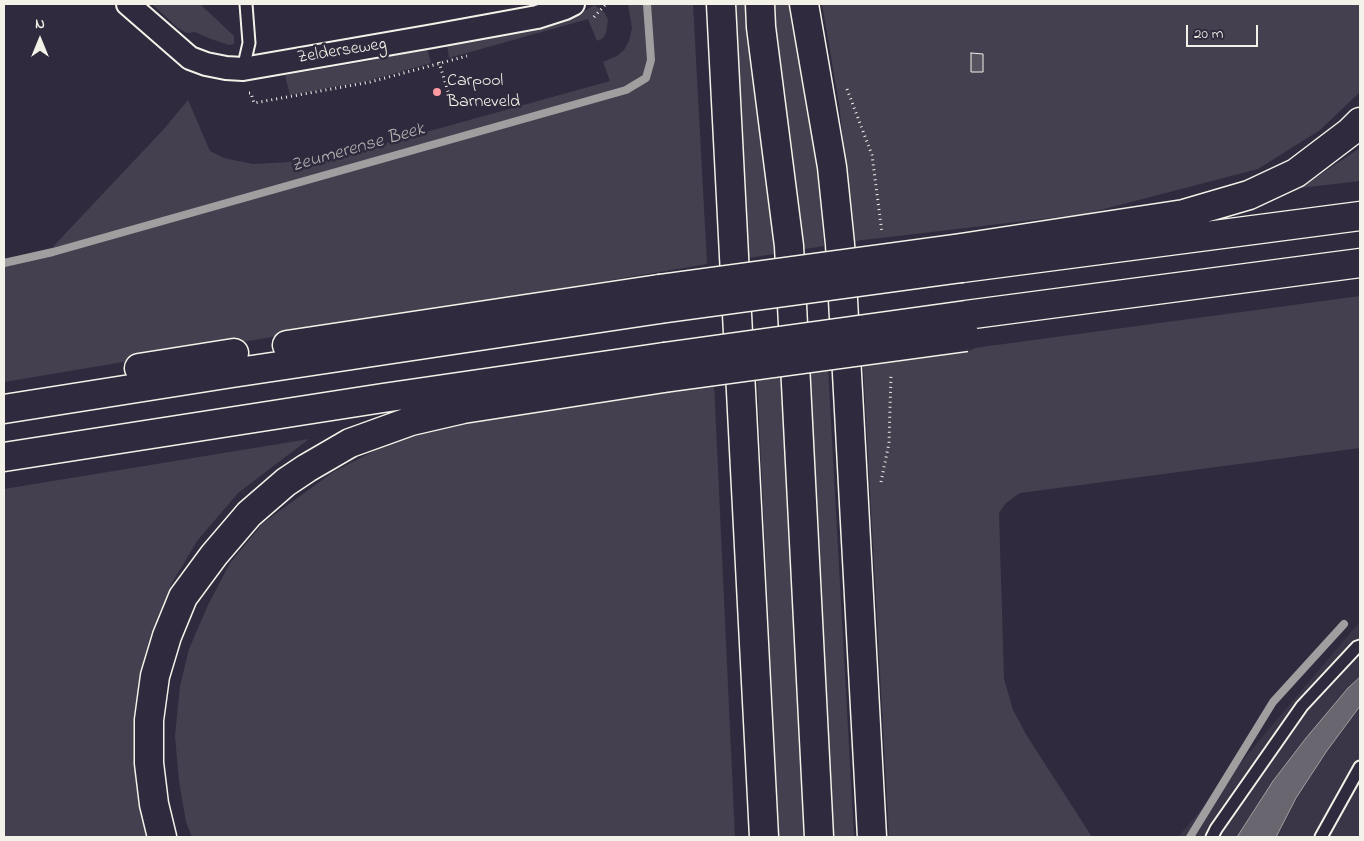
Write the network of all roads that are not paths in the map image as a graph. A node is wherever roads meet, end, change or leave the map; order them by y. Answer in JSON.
{"nodes":[{"id":1,"x":128,"y":4,"type":"edge"},
{"id":2,"x":246,"y":4,"type":"edge"},
{"id":3,"x":573,"y":4,"type":"edge"},
{"id":4,"x":721,"y":4,"type":"edge"},
{"id":5,"x":760,"y":4,"type":"edge"},
{"id":6,"x":804,"y":4,"type":"edge"},
{"id":7,"x":243,"y":69,"type":"junction"},
{"id":8,"x":1360,"y":122,"type":"edge"},
{"id":9,"x":1360,"y":216,"type":"edge"},
{"id":10,"x":961,"y":258,"type":"junction"},
{"id":11,"x":1360,"y":263,"type":"edge"},
{"id":12,"x":659,"y":299,"type":"junction"},
{"id":13,"x":664,"y":368,"type":"junction"},
{"id":14,"x":4,"y":390,"type":"edge"},
{"id":15,"x":4,"y":409,"type":"edge"},
{"id":16,"x":4,"y":457,"type":"edge"},
{"id":17,"x":1360,"y":646,"type":"edge"},
{"id":18,"x":1360,"y":767,"type":"edge"},
{"id":19,"x":162,"y":837,"type":"edge"},
{"id":20,"x":764,"y":837,"type":"edge"},
{"id":21,"x":819,"y":837,"type":"edge"},
{"id":22,"x":872,"y":837,"type":"edge"},
{"id":23,"x":1212,"y":837,"type":"edge"},
{"id":24,"x":1321,"y":837,"type":"edge"}],
"edges":[{"from":1,"to":7,"type":"street","name":"Zelderseweg"},
{"from":2,"to":7,"type":"lane"},
{"from":3,"to":7,"type":"street","name":"Zelderseweg"},
{"from":4,"to":20,"type":"main road"},
{"from":5,"to":21,"type":"main road"},
{"from":6,"to":22,"type":"main road"},
{"from":8,"to":10,"type":"main road"},
{"from":9,"to":10,"type":"main road"},
{"from":10,"to":12,"type":"main road","bridge":true},
{"from":11,"to":13,"type":"main road","bridge":true},
{"from":12,"to":14,"type":"main road"},
{"from":12,"to":15,"type":"main road"},
{"from":13,"to":16,"type":"main road"},
{"from":13,"to":19,"type":"main road"},
{"from":17,"to":23,"type":"lane"},
{"from":18,"to":24,"type":"lane"}]}
